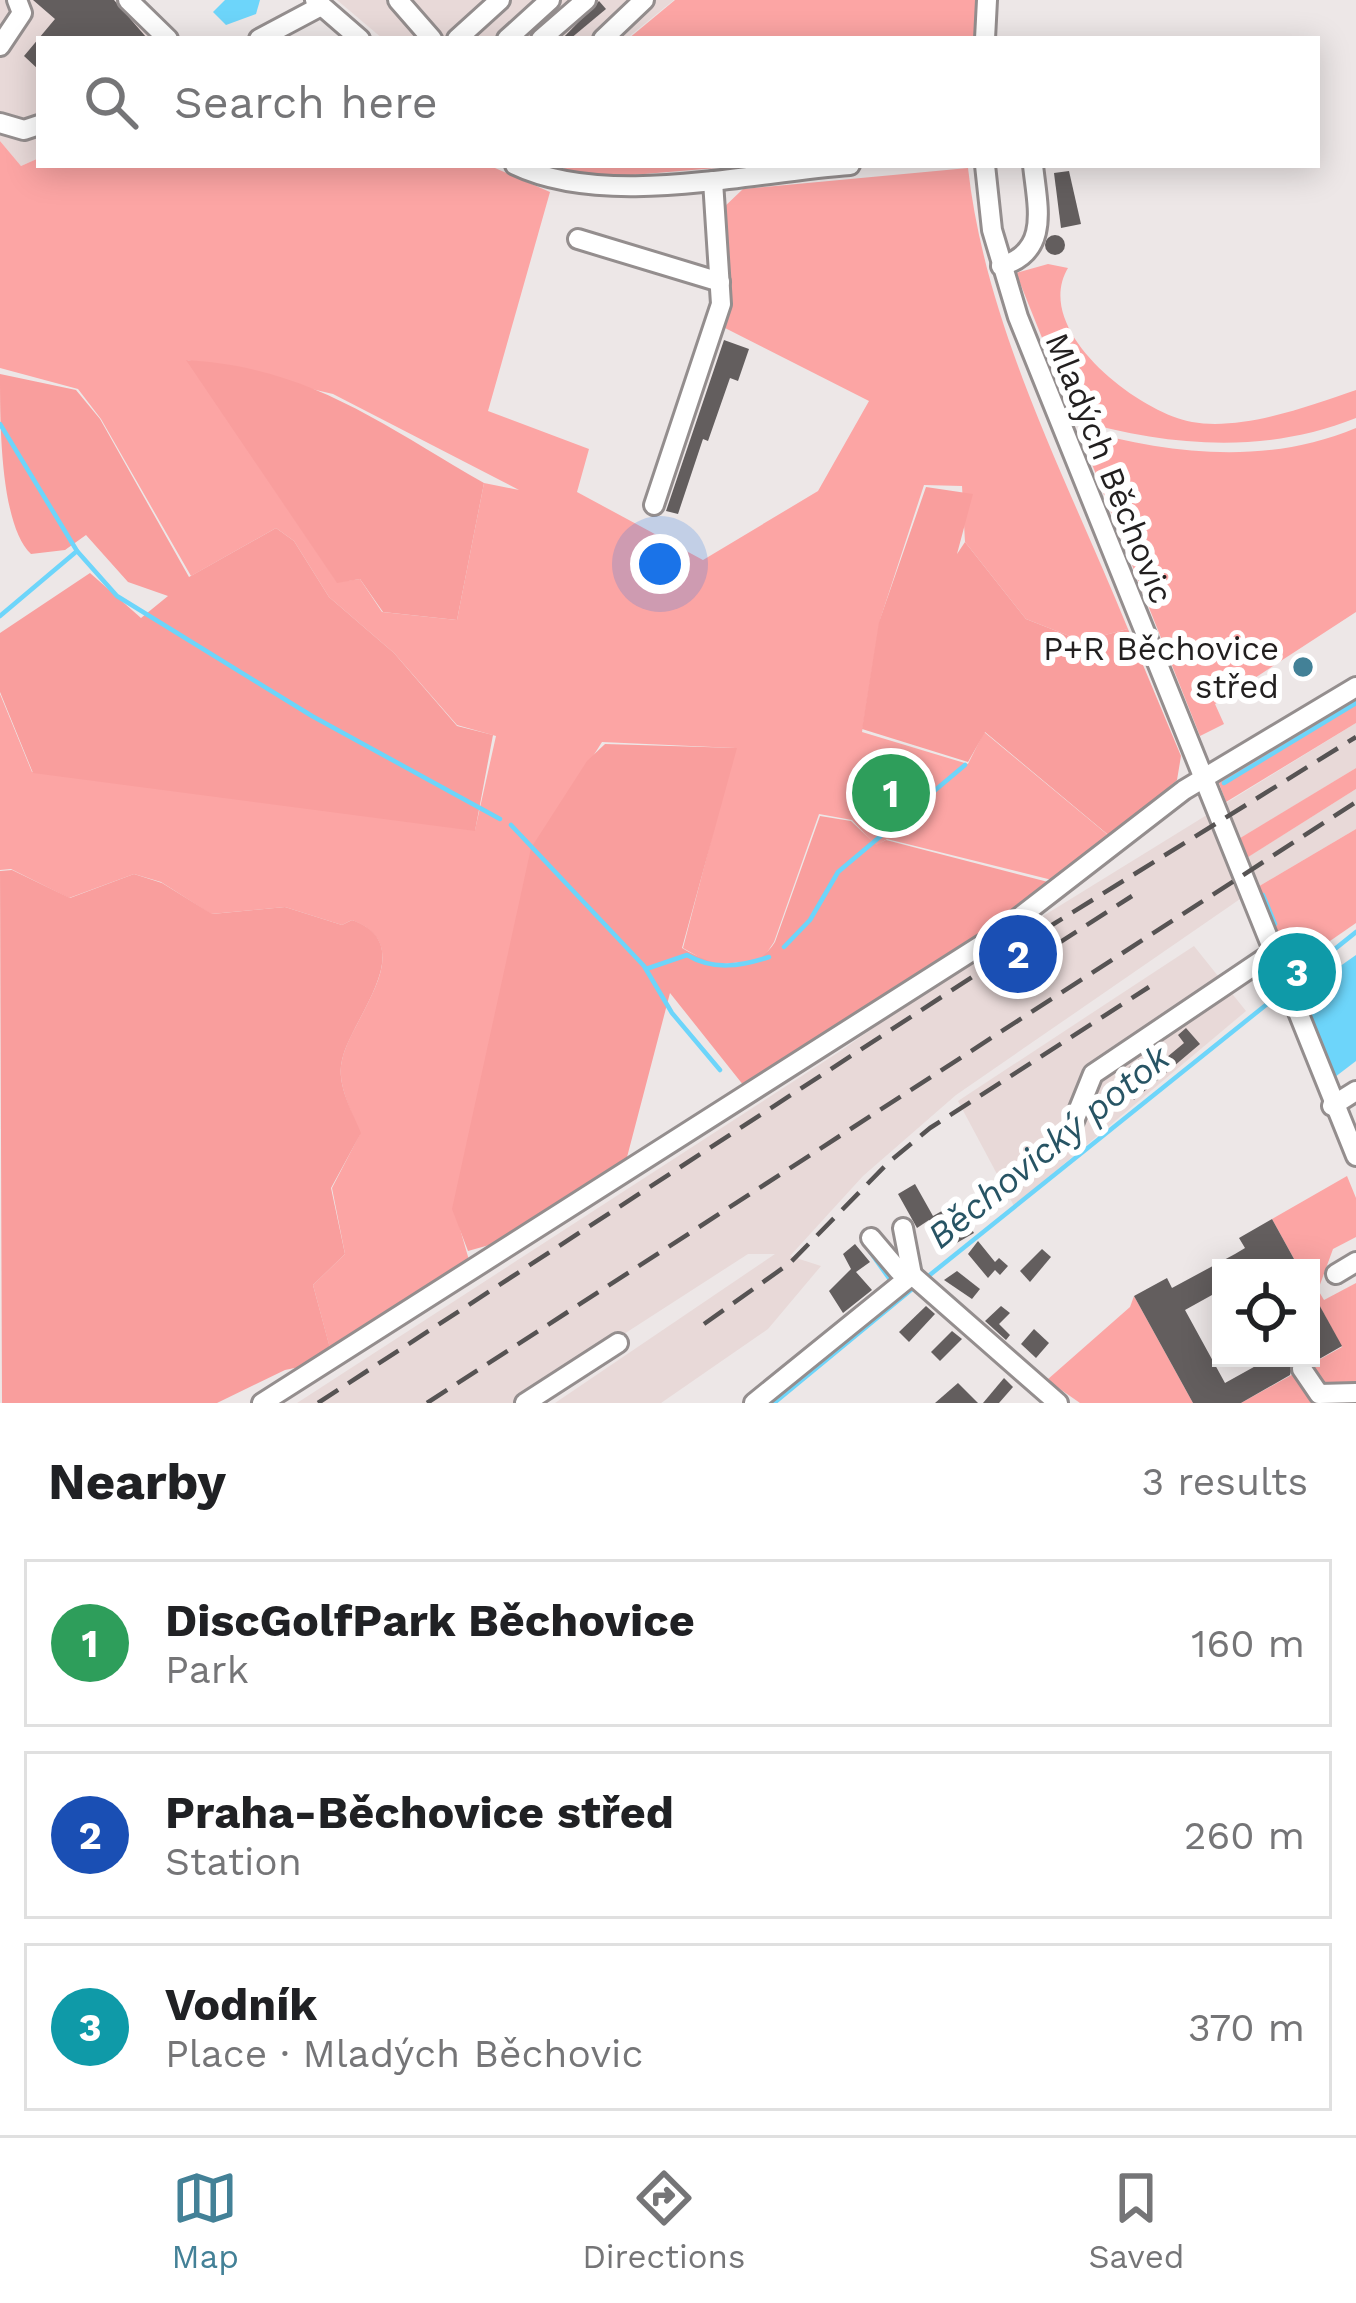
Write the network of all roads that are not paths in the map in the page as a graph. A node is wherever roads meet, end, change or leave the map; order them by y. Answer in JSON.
{"nodes":[{"id":1,"x":16,"y":0,"type":"edge"},
{"id":2,"x":128,"y":0,"type":"edge"},
{"id":3,"x":398,"y":0,"type":"edge"},
{"id":4,"x":500,"y":0,"type":"edge"},
{"id":5,"x":550,"y":0,"type":"edge"},
{"id":6,"x":586,"y":0,"type":"edge"},
{"id":7,"x":644,"y":0,"type":"edge"},
{"id":8,"x":987,"y":0,"type":"edge"},
{"id":9,"x":318,"y":3,"type":"edge"},
{"id":10,"x":165,"y":36,"type":"edge"},
{"id":11,"x":264,"y":36,"type":"edge"},
{"id":12,"x":356,"y":36,"type":"edge"},
{"id":13,"x":429,"y":36,"type":"edge"},
{"id":14,"x":460,"y":36,"type":"edge"},
{"id":15,"x":510,"y":36,"type":"edge"},
{"id":16,"x":544,"y":36,"type":"edge"},
{"id":17,"x":606,"y":36,"type":"edge"},
{"id":18,"x":989,"y":36,"type":"edge"},
{"id":19,"x":0,"y":46,"type":"edge"},
{"id":20,"x":0,"y":123,"type":"edge"},
{"id":21,"x":36,"y":126,"type":"edge"},
{"id":22,"x":824,"y":168,"type":"edge"},
{"id":23,"x":985,"y":168,"type":"edge"},
{"id":24,"x":1033,"y":168,"type":"edge"},
{"id":25,"x":549,"y":172,"type":"edge"},
{"id":26,"x":712,"y":181,"type":"junction"},
{"id":27,"x":578,"y":239,"type":"dead end"},
{"id":28,"x":1001,"y":266,"type":"junction"},
{"id":29,"x":720,"y":282,"type":"junction"},
{"id":30,"x":654,"y":505,"type":"dead end"},
{"id":31,"x":1356,"y":687,"type":"edge"},
{"id":32,"x":1201,"y":779,"type":"junction"},
{"id":33,"x":1270,"y":953,"type":"junction"},
{"id":34,"x":1356,"y":1091,"type":"edge"},
{"id":35,"x":1332,"y":1106,"type":"junction"},
{"id":36,"x":1074,"y":1121,"type":"dead end"},
{"id":37,"x":1356,"y":1156,"type":"edge"},
{"id":38,"x":903,"y":1228,"type":"dead end"},
{"id":39,"x":871,"y":1238,"type":"dead end"},
{"id":40,"x":1356,"y":1262,"type":"edge"},
{"id":41,"x":1336,"y":1274,"type":"dead end"},
{"id":42,"x":917,"y":1282,"type":"junction"},
{"id":43,"x":618,"y":1343,"type":"dead end"},
{"id":44,"x":1302,"y":1369,"type":"dead end"},
{"id":45,"x":1356,"y":1394,"type":"edge"},
{"id":46,"x":1034,"y":1396,"type":"edge"},
{"id":47,"x":262,"y":1403,"type":"edge"},
{"id":48,"x":525,"y":1403,"type":"edge"},
{"id":49,"x":754,"y":1403,"type":"edge"},
{"id":50,"x":1058,"y":1403,"type":"edge"}],
"edges":[{"from":1,"to":19,"type":"street"},
{"from":2,"to":10,"type":"street"},
{"from":3,"to":13,"type":"street"},
{"from":4,"to":14,"type":"street"},
{"from":5,"to":15,"type":"street"},
{"from":6,"to":16,"type":"street"},
{"from":7,"to":17,"type":"street"},
{"from":8,"to":18,"type":"street"},
{"from":9,"to":11,"type":"street"},
{"from":9,"to":12,"type":"street"},
{"from":20,"to":21,"type":"street"},
{"from":22,"to":26,"type":"street"},
{"from":23,"to":28,"type":"street","name":"Mladých Běchovic"},
{"from":24,"to":28,"type":"street"},
{"from":25,"to":26,"type":"street"},
{"from":26,"to":29,"type":"street"},
{"from":27,"to":29,"type":"street"},
{"from":28,"to":32,"type":"street","name":"Mladých Běchovic"},
{"from":29,"to":30,"type":"street"},
{"from":31,"to":32,"type":"street"},
{"from":32,"to":33,"type":"street","name":"Mladých Běchovic"},
{"from":32,"to":47,"type":"street"},
{"from":33,"to":35,"type":"street","name":"Mladých Běchovic"},
{"from":33,"to":36,"type":"street"},
{"from":34,"to":35,"type":"street"},
{"from":35,"to":37,"type":"street","name":"Mladých Běchovic"},
{"from":38,"to":42,"type":"street"},
{"from":39,"to":42,"type":"street"},
{"from":40,"to":41,"type":"street"},
{"from":42,"to":46,"type":"street"},
{"from":42,"to":49,"type":"street"},
{"from":43,"to":48,"type":"street"},
{"from":44,"to":45,"type":"street"},
{"from":46,"to":50,"type":"street"}]}
